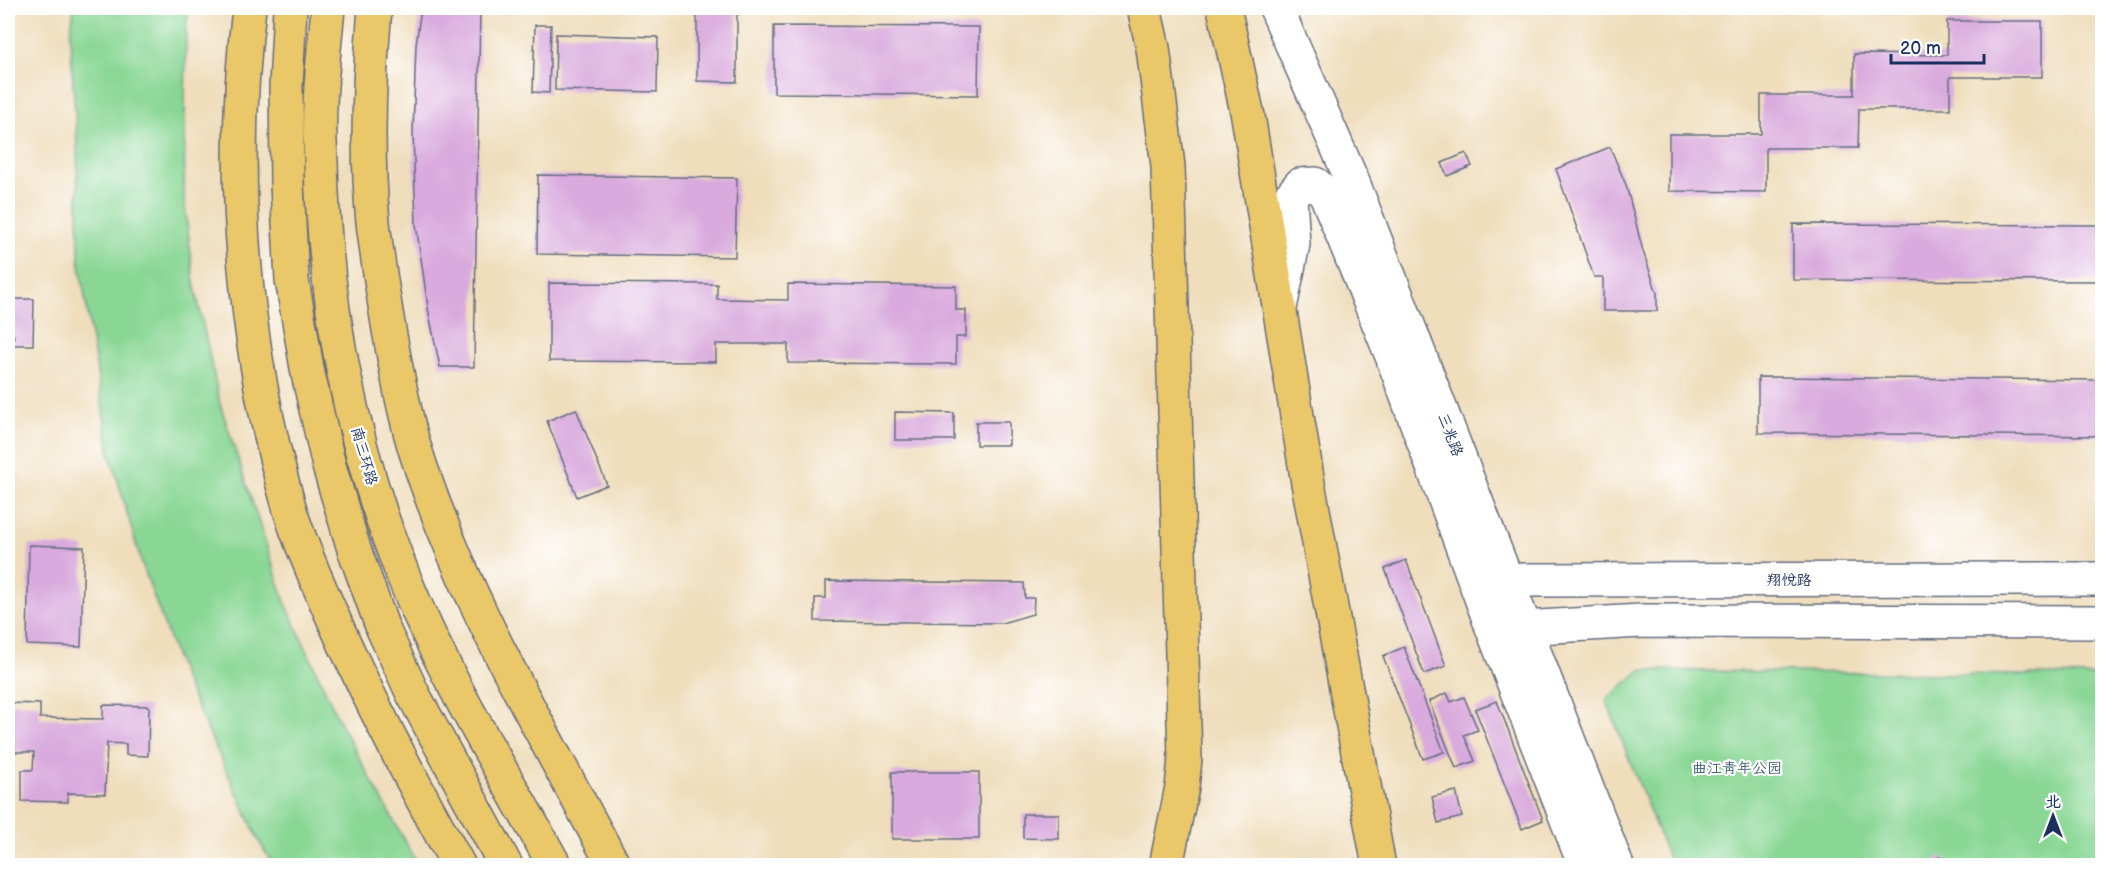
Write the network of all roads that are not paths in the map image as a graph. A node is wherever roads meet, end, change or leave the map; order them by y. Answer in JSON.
{"nodes":[{"id":1,"x":249,"y":8,"type":"edge"},
{"id":2,"x":290,"y":8,"type":"edge"},
{"id":3,"x":328,"y":8,"type":"edge"},
{"id":4,"x":375,"y":8,"type":"edge"},
{"id":5,"x":1144,"y":8,"type":"edge"},
{"id":6,"x":1224,"y":8,"type":"edge"},
{"id":7,"x":1276,"y":8,"type":"edge"},
{"id":8,"x":1280,"y":310,"type":"junction"},
{"id":9,"x":2103,"y":579,"type":"edge"},
{"id":10,"x":1491,"y":580,"type":"junction"},
{"id":11,"x":2103,"y":622,"type":"edge"},
{"id":12,"x":1509,"y":629,"type":"junction"},
{"id":13,"x":459,"y":866,"type":"edge"},
{"id":14,"x":506,"y":866,"type":"edge"},
{"id":15,"x":555,"y":866,"type":"edge"},
{"id":16,"x":614,"y":866,"type":"edge"},
{"id":17,"x":1166,"y":866,"type":"edge"},
{"id":18,"x":1379,"y":866,"type":"edge"},
{"id":19,"x":1585,"y":866,"type":"edge"},
{"id":20,"x":1617,"y":866,"type":"edge"}],
"edges":[{"from":1,"to":13,"type":"highway"},
{"from":2,"to":14,"type":"highway"},
{"from":3,"to":15,"type":"highway","name":"南三环路"},
{"from":4,"to":16,"type":"highway"},
{"from":5,"to":17,"type":"highway"},
{"from":6,"to":8,"type":"highway"},
{"from":7,"to":10,"type":"street","name":"三兆路"},
{"from":8,"to":10,"type":"street","name":"三兆路"},
{"from":8,"to":18,"type":"highway"},
{"from":9,"to":10,"type":"street","name":"翔悦路"},
{"from":10,"to":12,"type":"street","name":"三兆路"},
{"from":11,"to":12,"type":"street"},
{"from":12,"to":19,"type":"street","name":"三兆路"},
{"from":12,"to":20,"type":"street","name":"三兆路"}]}
